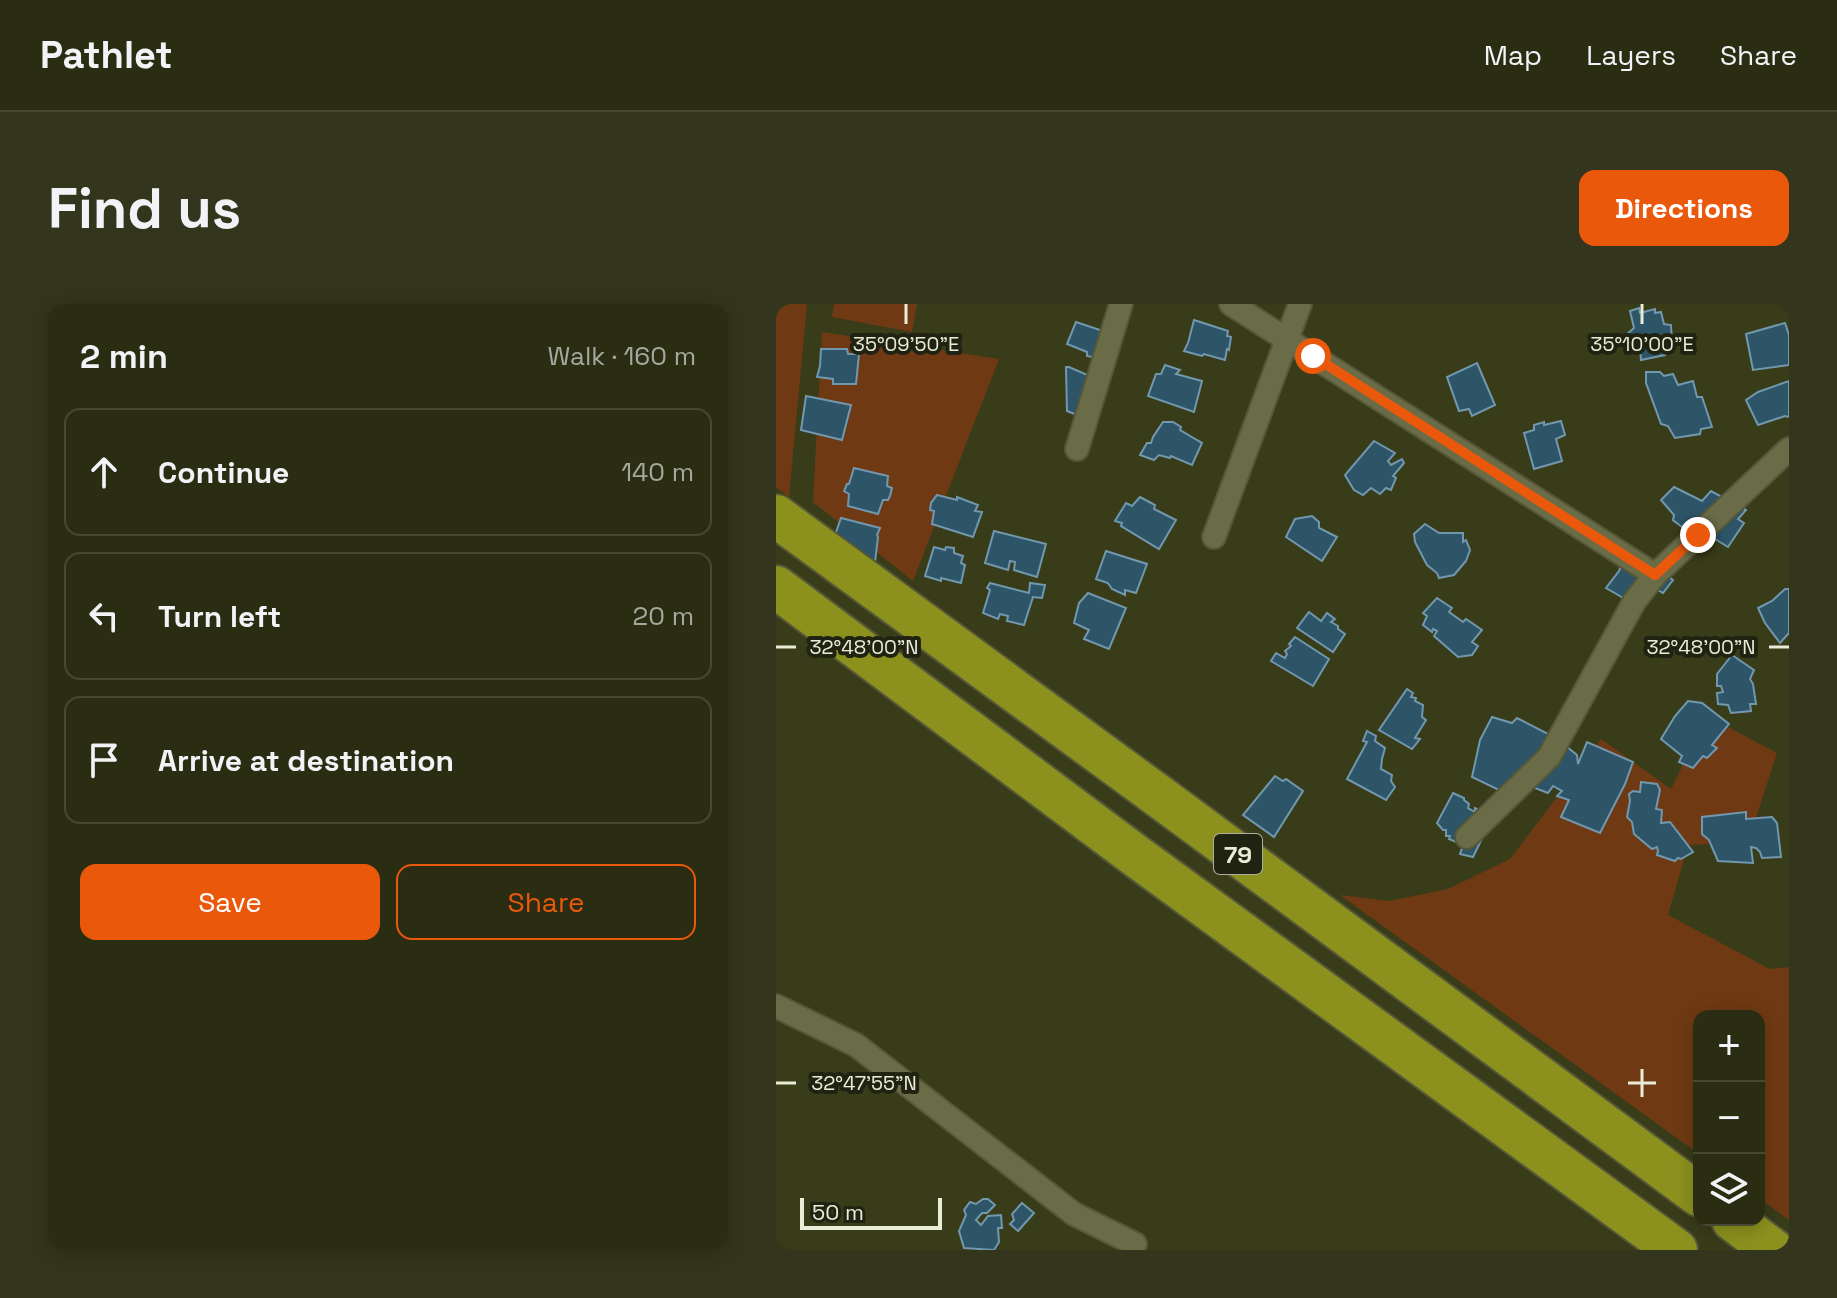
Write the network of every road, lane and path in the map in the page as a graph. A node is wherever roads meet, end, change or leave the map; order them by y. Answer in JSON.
{"nodes":[{"id":1,"x":1121,"y":304,"type":"edge"},
{"id":2,"x":1231,"y":304,"type":"edge"},
{"id":3,"x":1300,"y":304,"type":"edge"},
{"id":4,"x":1288,"y":340,"type":"junction"},
{"id":5,"x":1077,"y":449,"type":"dead end"},
{"id":6,"x":1789,"y":449,"type":"edge"},
{"id":7,"x":776,"y":516,"type":"edge"},
{"id":8,"x":1214,"y":537,"type":"dead end"},
{"id":9,"x":1655,"y":575,"type":"junction"},
{"id":10,"x":776,"y":587,"type":"edge"},
{"id":11,"x":1467,"y":837,"type":"dead end"},
{"id":12,"x":776,"y":1006,"type":"edge"},
{"id":13,"x":1693,"y":1191,"type":"edge"},
{"id":14,"x":1741,"y":1226,"type":"edge"},
{"id":15,"x":1135,"y":1244,"type":"dead end"},
{"id":16,"x":1676,"y":1250,"type":"edge"},
{"id":17,"x":1773,"y":1250,"type":"edge"}],
"edges":[{"from":1,"to":5,"type":"street"},
{"from":2,"to":4,"type":"street"},
{"from":3,"to":4,"type":"street"},
{"from":4,"to":8,"type":"street"},
{"from":4,"to":9,"type":"street"},
{"from":6,"to":9,"type":"street"},
{"from":7,"to":13,"type":"highway","number":"79"},
{"from":9,"to":11,"type":"street"},
{"from":10,"to":16,"type":"highway","number":"79"},
{"from":12,"to":15,"type":"street"},
{"from":14,"to":17,"type":"highway"}]}
